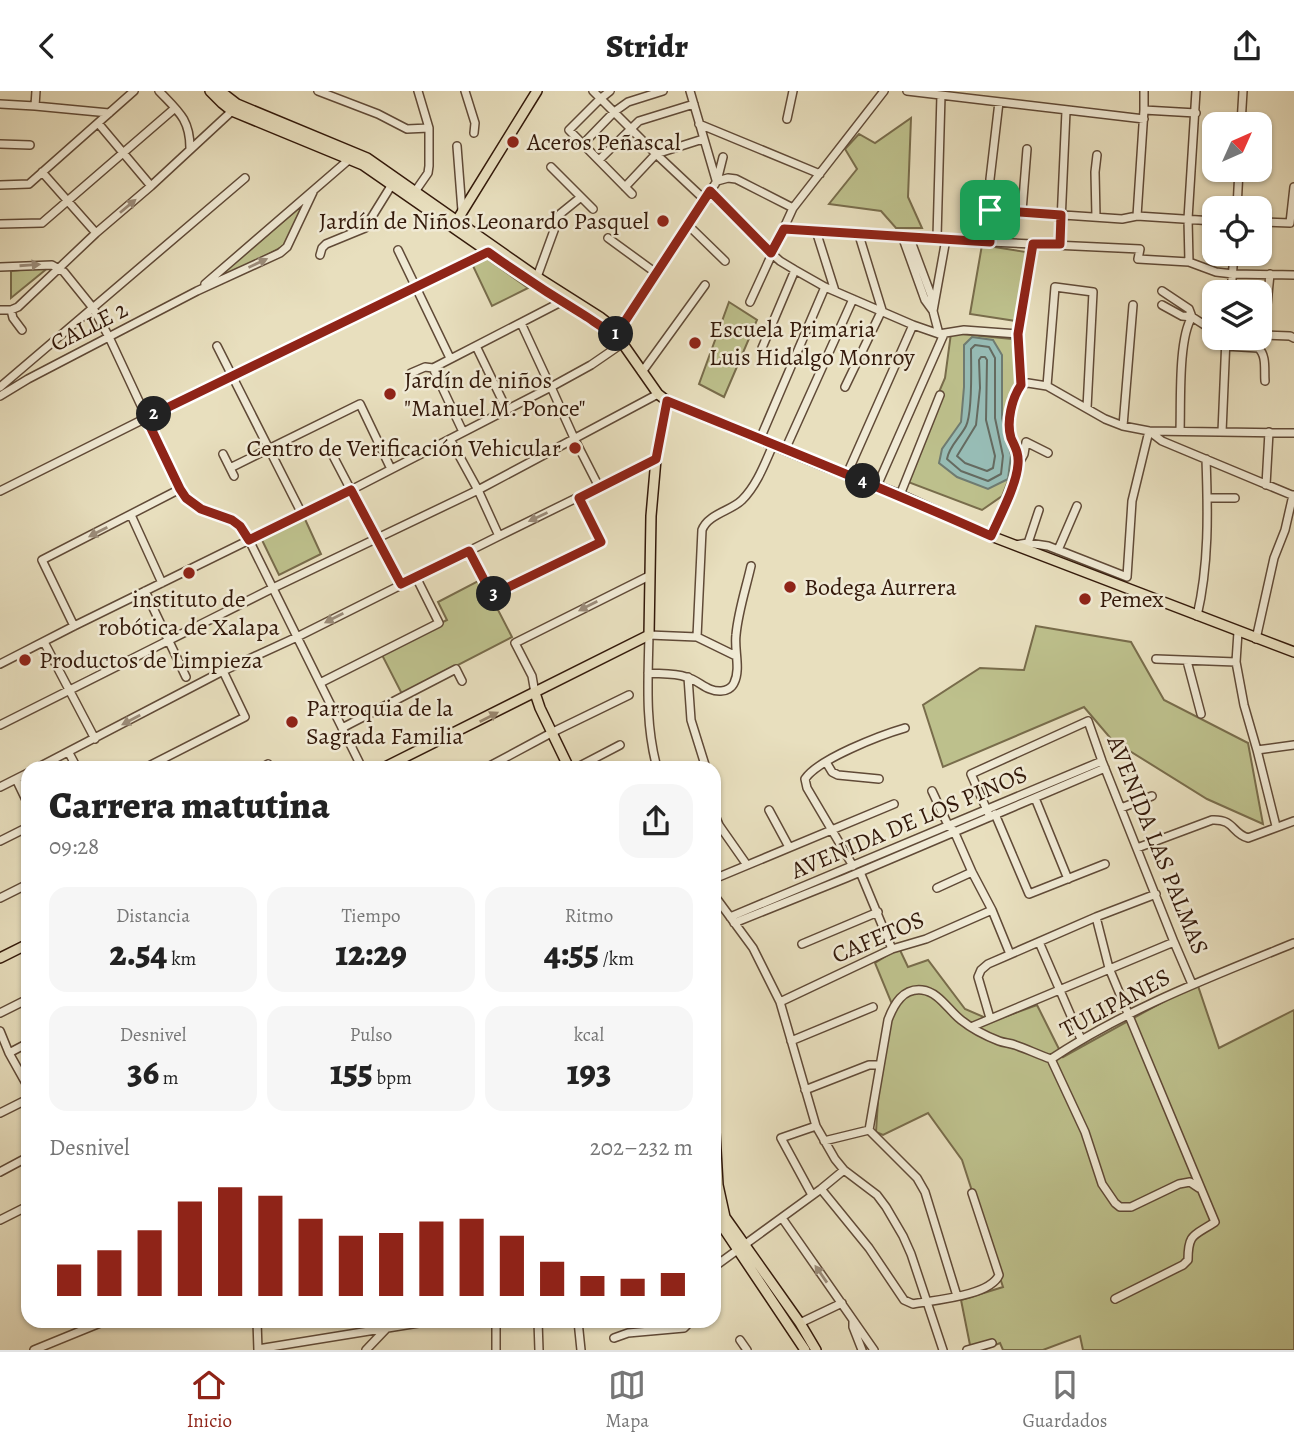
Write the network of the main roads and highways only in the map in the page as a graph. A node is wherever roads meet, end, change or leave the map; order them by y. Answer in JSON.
{"nodes":[{"id":1,"x":210,"y":91,"type":"edge"},
{"id":2,"x":537,"y":91,"type":"edge"},
{"id":3,"x":226,"y":93,"type":"edge"},
{"id":4,"x":353,"y":155,"type":"junction"},
{"id":5,"x":412,"y":195,"type":"junction"},
{"id":6,"x":457,"y":219,"type":"junction"},
{"id":7,"x":492,"y":250,"type":"junction"},
{"id":8,"x":616,"y":335,"type":"junction"},
{"id":9,"x":667,"y":401,"type":"junction"},
{"id":10,"x":1294,"y":652,"type":"edge"},
{"id":11,"x":535,"y":693,"type":"junction"},
{"id":12,"x":397,"y":761,"type":"edge"},
{"id":13,"x":566,"y":761,"type":"edge"},
{"id":14,"x":21,"y":948,"type":"edge"},
{"id":15,"x":0,"y":958,"type":"edge"},
{"id":16,"x":721,"y":1203,"type":"edge"},
{"id":17,"x":742,"y":1247,"type":"junction"},
{"id":18,"x":805,"y":1350,"type":"edge"},
{"id":19,"x":816,"y":1350,"type":"edge"}],
"edges":[{"from":1,"to":4,"type":"main road"},
{"from":2,"to":6,"type":"main road"},
{"from":3,"to":4,"type":"main road"},
{"from":4,"to":5,"type":"main road"},
{"from":4,"to":5,"type":"main road"},
{"from":5,"to":6,"type":"main road"},
{"from":6,"to":7,"type":"main road"},
{"from":7,"to":8,"type":"main road"},
{"from":7,"to":8,"type":"main road"},
{"from":8,"to":9,"type":"main road"},
{"from":9,"to":10,"type":"main road"},
{"from":9,"to":11,"type":"main road"},
{"from":12,"to":11,"type":"main road","one_way":true},
{"from":11,"to":13,"type":"main road"},
{"from":14,"to":15,"type":"main road"},
{"from":16,"to":17,"type":"main road"},
{"from":17,"to":18,"type":"main road"},
{"from":17,"to":19,"type":"main road"}]}
